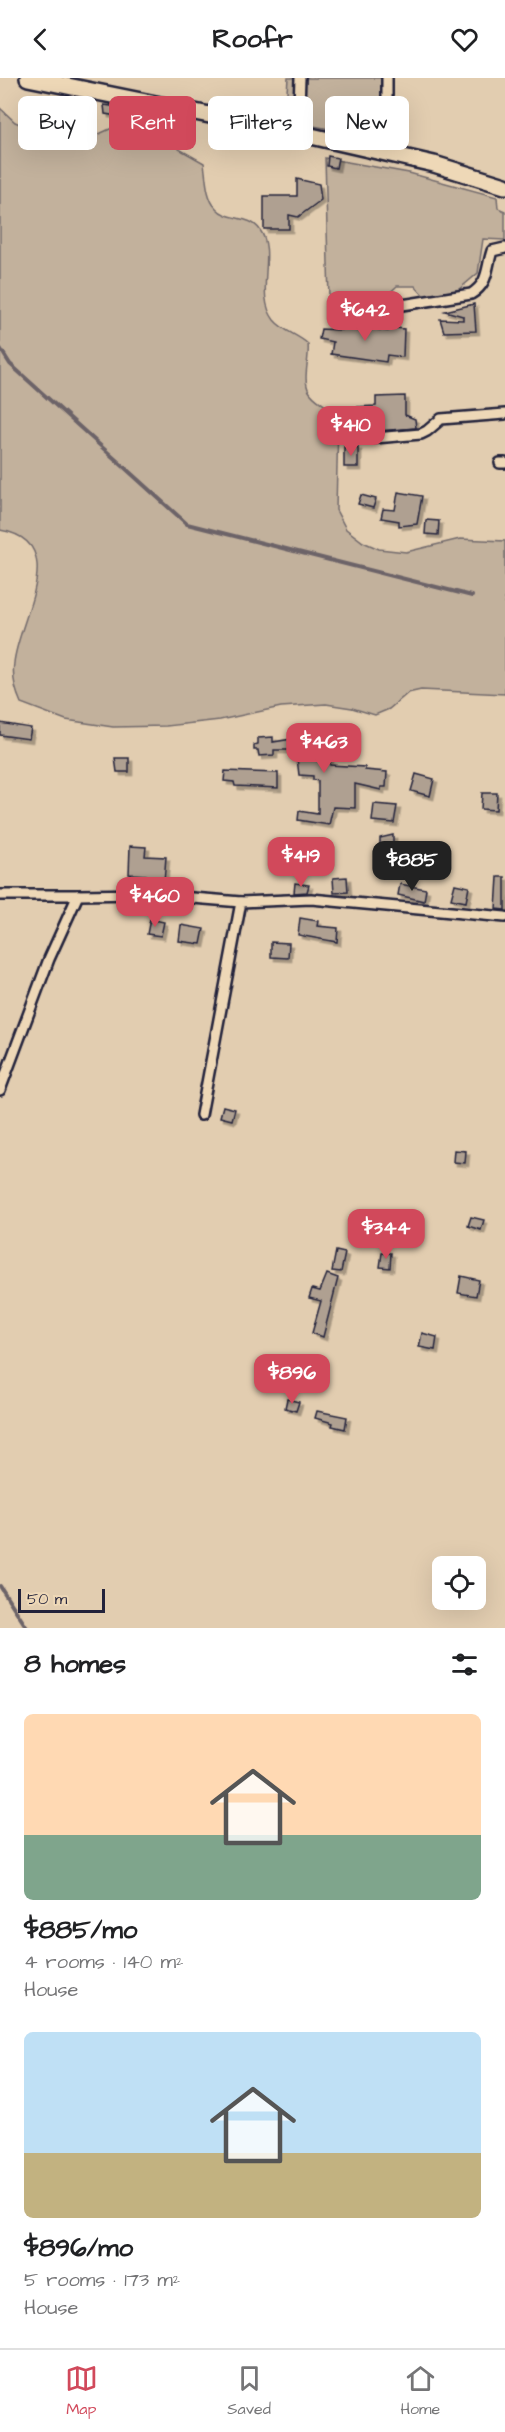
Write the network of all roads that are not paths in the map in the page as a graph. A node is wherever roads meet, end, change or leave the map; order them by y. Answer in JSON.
{"nodes":[{"id":1,"x":28,"y":78,"type":"edge"},
{"id":2,"x":300,"y":78,"type":"edge"},
{"id":3,"x":387,"y":78,"type":"edge"},
{"id":4,"x":299,"y":96,"type":"edge"},
{"id":5,"x":208,"y":115,"type":"edge"},
{"id":6,"x":313,"y":137,"type":"edge"},
{"id":7,"x":387,"y":155,"type":"junction"},
{"id":8,"x":505,"y":186,"type":"edge"},
{"id":9,"x":505,"y":248,"type":"edge"},
{"id":10,"x":371,"y":310,"type":"dead end"},
{"id":11,"x":505,"y":414,"type":"edge"},
{"id":12,"x":375,"y":438,"type":"dead end"},
{"id":13,"x":0,"y":895,"type":"edge"},
{"id":14,"x":78,"y":895,"type":"junction"},
{"id":15,"x":241,"y":902,"type":"junction"},
{"id":16,"x":505,"y":917,"type":"edge"},
{"id":17,"x":0,"y":1090,"type":"edge"},
{"id":18,"x":201,"y":1115,"type":"dead end"}],
"edges":[{"from":1,"to":5,"type":"main road"},
{"from":2,"to":4,"type":"street"},
{"from":3,"to":7,"type":"street"},
{"from":6,"to":7,"type":"main road"},
{"from":7,"to":8,"type":"main road"},
{"from":9,"to":10,"type":"street"},
{"from":11,"to":12,"type":"street"},
{"from":13,"to":14,"type":"street"},
{"from":14,"to":15,"type":"street"},
{"from":14,"to":17,"type":"street"},
{"from":15,"to":16,"type":"street"},
{"from":15,"to":18,"type":"street"}]}
